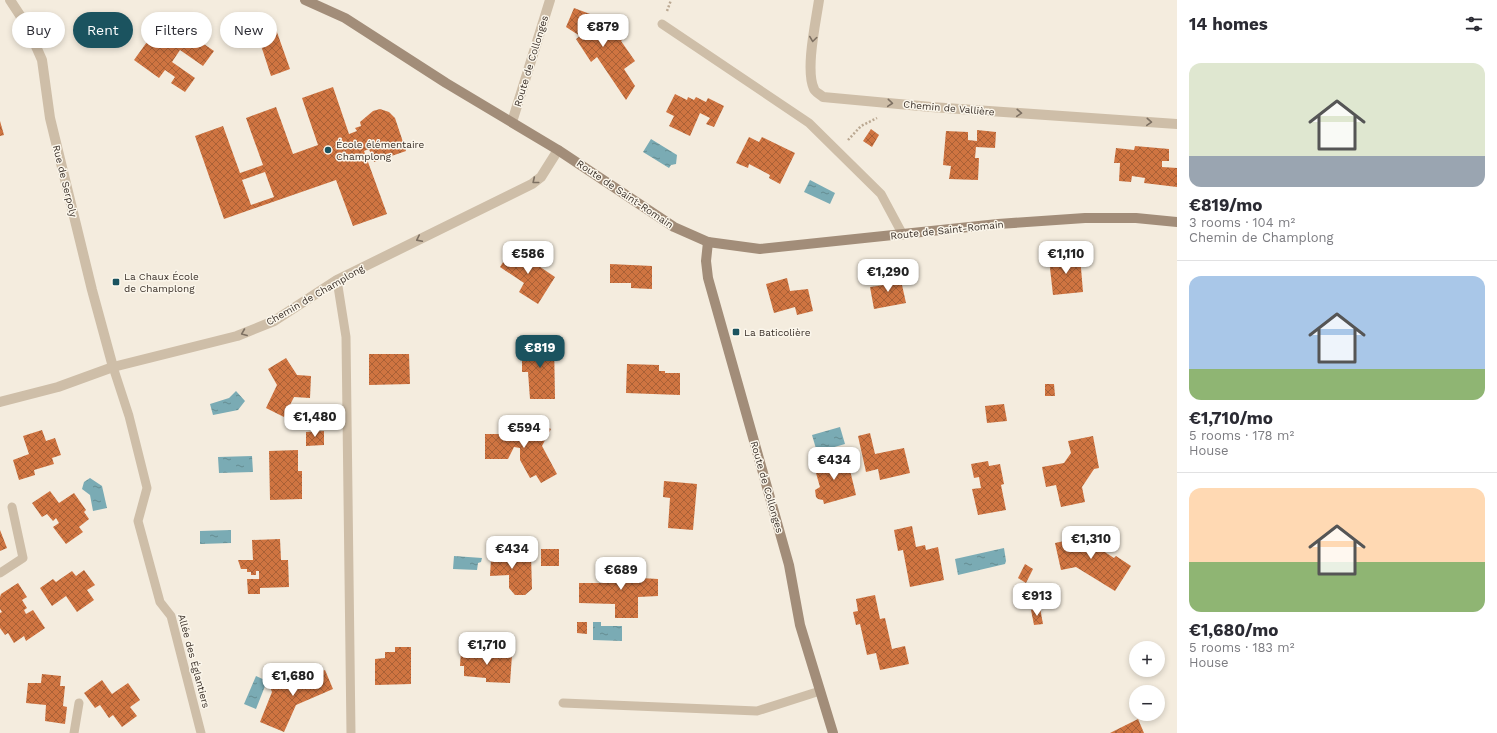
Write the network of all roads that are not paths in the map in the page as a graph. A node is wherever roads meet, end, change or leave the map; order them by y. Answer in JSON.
{"nodes":[{"id":1,"x":10,"y":0,"type":"edge"},
{"id":2,"x":305,"y":0,"type":"edge"},
{"id":3,"x":550,"y":0,"type":"edge"},
{"id":4,"x":819,"y":0,"type":"edge"},
{"id":5,"x":662,"y":24,"type":"dead end"},
{"id":6,"x":512,"y":122,"type":"junction"},
{"id":7,"x":1177,"y":124,"type":"edge"},
{"id":8,"x":558,"y":150,"type":"junction"},
{"id":9,"x":1177,"y":222,"type":"edge"},
{"id":10,"x":903,"y":234,"type":"junction"},
{"id":11,"x":708,"y":242,"type":"junction"},
{"id":12,"x":337,"y":280,"type":"junction"},
{"id":13,"x":113,"y":367,"type":"junction"},
{"id":14,"x":0,"y":402,"type":"edge"},
{"id":15,"x":12,"y":507,"type":"dead end"},
{"id":16,"x":0,"y":573,"type":"edge"},
{"id":17,"x":820,"y":691,"type":"junction"},
{"id":18,"x":79,"y":703,"type":"dead end"},
{"id":19,"x":563,"y":704,"type":"dead end"},
{"id":20,"x":74,"y":733,"type":"edge"},
{"id":21,"x":201,"y":733,"type":"edge"},
{"id":22,"x":351,"y":733,"type":"edge"},
{"id":23,"x":833,"y":733,"type":"edge"}],
"edges":[{"from":1,"to":13,"type":"street","name":"Rue de Serpoly"},
{"from":2,"to":6,"type":"main road","name":"Route de Saint-Romain"},
{"from":3,"to":6,"type":"street","name":"Route de Collonges"},
{"from":4,"to":7,"type":"street","name":"Chemin de Vallière","one_way":true},
{"from":5,"to":10,"type":"lane"},
{"from":6,"to":8,"type":"main road","name":"Route de Saint-Romain"},
{"from":8,"to":11,"type":"main road","name":"Route de Saint-Romain"},
{"from":8,"to":12,"type":"street","name":"Chemin de Champlong","one_way":true},
{"from":9,"to":10,"type":"main road","name":"Route de Saint-Romain"},
{"from":10,"to":11,"type":"main road","name":"Route de Saint-Romain"},
{"from":11,"to":17,"type":"main road","name":"Route de Collonges"},
{"from":12,"to":13,"type":"street","name":"Chemin de Champlong","one_way":true},
{"from":12,"to":22,"type":"lane"},
{"from":13,"to":14,"type":"street","name":"Chemin de Champlong"},
{"from":13,"to":21,"type":"lane","name":"Allée des Églantiers"},
{"from":15,"to":16,"type":"lane"},
{"from":17,"to":19,"type":"lane"},
{"from":17,"to":23,"type":"main road","name":"Route de Collonges"},
{"from":18,"to":20,"type":"lane"}]}
